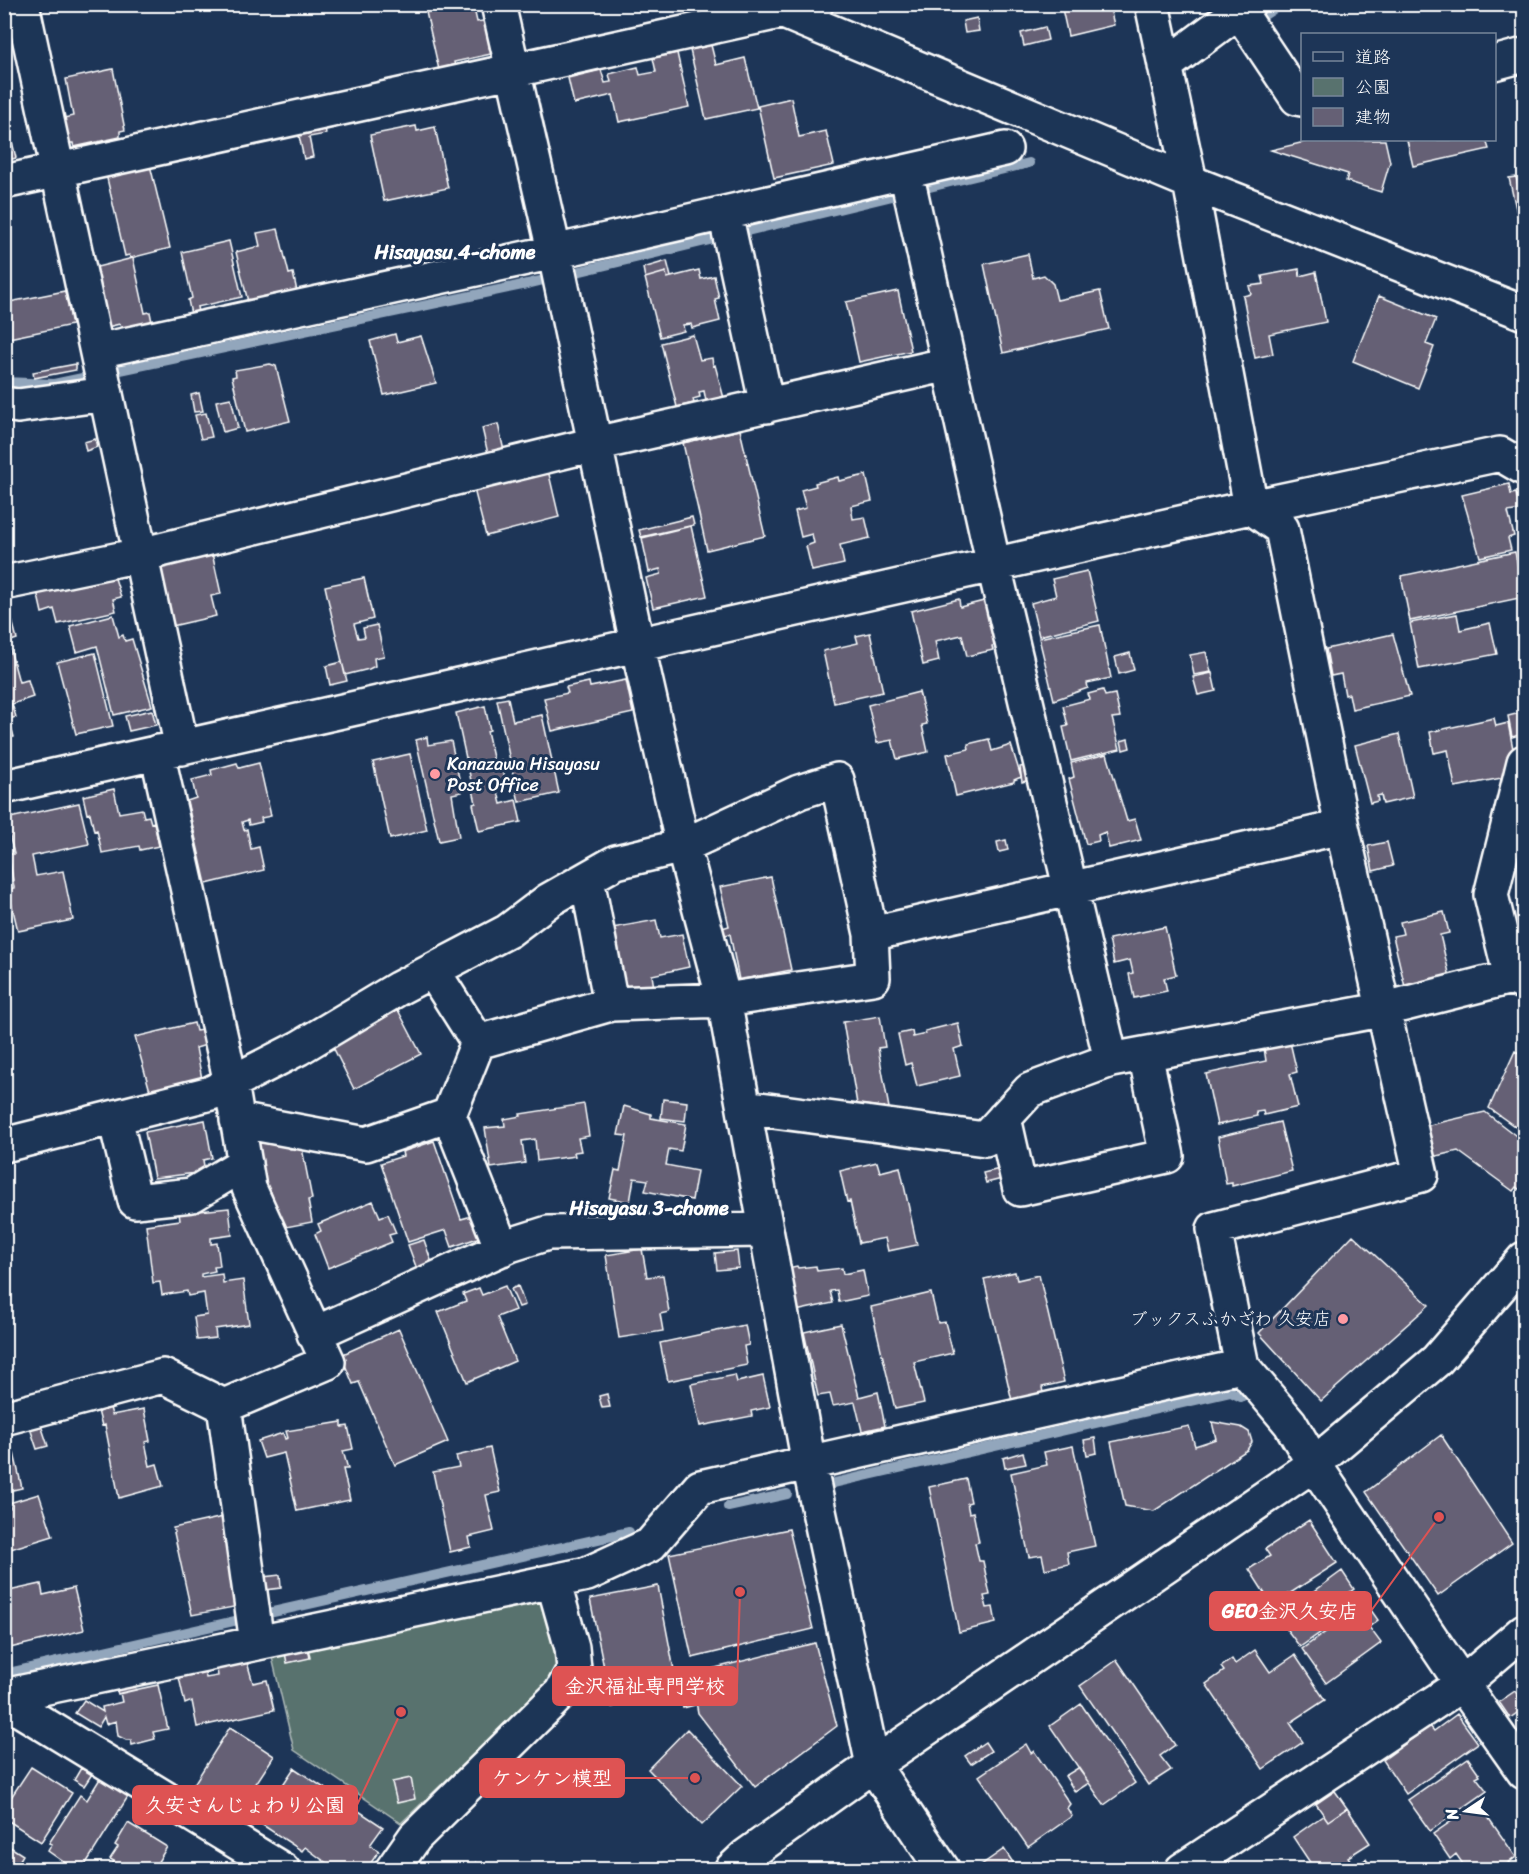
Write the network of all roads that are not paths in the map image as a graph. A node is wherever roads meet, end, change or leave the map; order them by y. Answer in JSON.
{"nodes":[{"id":1,"x":22,"y":4,"type":"edge"},
{"id":2,"x":498,"y":4,"type":"edge"},
{"id":3,"x":816,"y":4,"type":"edge"},
{"id":4,"x":1152,"y":4,"type":"edge"},
{"id":5,"x":775,"y":8,"type":"edge"},
{"id":6,"x":1244,"y":8,"type":"edge"},
{"id":7,"x":1524,"y":55,"type":"edge"},
{"id":8,"x":1496,"y":62,"type":"edge"},
{"id":9,"x":1165,"y":66,"type":"junction"},
{"id":10,"x":513,"y":70,"type":"junction"},
{"id":11,"x":1301,"y":99,"type":"edge"},
{"id":12,"x":1005,"y":149,"type":"dead end"},
{"id":13,"x":58,"y":172,"type":"junction"},
{"id":14,"x":4,"y":182,"type":"edge"},
{"id":15,"x":1190,"y":182,"type":"junction"},
{"id":16,"x":909,"y":185,"type":"junction"},
{"id":17,"x":728,"y":227,"type":"junction"},
{"id":18,"x":558,"y":268,"type":"junction"},
{"id":19,"x":1524,"y":313,"type":"edge"},
{"id":20,"x":949,"y":364,"type":"junction"},
{"id":21,"x":102,"y":373,"type":"junction"},
{"id":22,"x":4,"y":404,"type":"edge"},
{"id":23,"x":767,"y":405,"type":"junction"},
{"id":24,"x":595,"y":444,"type":"junction"},
{"id":25,"x":1521,"y":457,"type":"edge"},
{"id":26,"x":1251,"y":507,"type":"junction"},
{"id":27,"x":140,"y":555,"type":"junction"},
{"id":28,"x":994,"y":566,"type":"junction"},
{"id":29,"x":4,"y":583,"type":"edge"},
{"id":30,"x":637,"y":643,"type":"junction"},
{"id":31,"x":169,"y":750,"type":"junction"},
{"id":32,"x":1524,"y":762,"type":"edge"},
{"id":33,"x":4,"y":787,"type":"edge"},
{"id":34,"x":1342,"y":827,"type":"junction"},
{"id":35,"x":683,"y":846,"type":"junction"},
{"id":36,"x":587,"y":879,"type":"junction"},
{"id":37,"x":1072,"y":888,"type":"junction"},
{"id":38,"x":871,"y":934,"type":"junction"},
{"id":39,"x":433,"y":971,"type":"junction"},
{"id":40,"x":1518,"y":980,"type":"edge"},
{"id":41,"x":724,"y":1000,"type":"junction"},
{"id":42,"x":611,"y":1004,"type":"junction"},
{"id":43,"x":1382,"y":1010,"type":"junction"},
{"id":44,"x":478,"y":1042,"type":"junction"},
{"id":45,"x":1145,"y":1054,"type":"junction"},
{"id":46,"x":1111,"y":1060,"type":"junction"},
{"id":47,"x":231,"y":1083,"type":"junction"},
{"id":48,"x":744,"y":1107,"type":"junction"},
{"id":49,"x":449,"y":1115,"type":"junction"},
{"id":50,"x":115,"y":1118,"type":"junction"},
{"id":51,"x":1004,"y":1118,"type":"junction"},
{"id":52,"x":237,"y":1120,"type":"junction"},
{"id":53,"x":4,"y":1145,"type":"edge"},
{"id":54,"x":245,"y":1163,"type":"junction"},
{"id":55,"x":766,"y":1230,"type":"junction"},
{"id":56,"x":502,"y":1249,"type":"junction"},
{"id":57,"x":1524,"y":1260,"type":"edge"},
{"id":58,"x":314,"y":1334,"type":"junction"},
{"id":59,"x":1242,"y":1366,"type":"junction"},
{"id":60,"x":224,"y":1406,"type":"junction"},
{"id":61,"x":4,"y":1418,"type":"edge"},
{"id":62,"x":809,"y":1464,"type":"junction"},
{"id":63,"x":1314,"y":1464,"type":"junction"},
{"id":64,"x":553,"y":1581,"type":"junction"},
{"id":65,"x":1524,"y":1631,"type":"edge"},
{"id":66,"x":257,"y":1643,"type":"junction"},
{"id":67,"x":1462,"y":1684,"type":"junction"},
{"id":68,"x":4,"y":1698,"type":"edge"},
{"id":69,"x":873,"y":1765,"type":"junction"},
{"id":70,"x":1524,"y":1772,"type":"edge"},
{"id":71,"x":284,"y":1869,"type":"edge"},
{"id":72,"x":392,"y":1869,"type":"edge"},
{"id":73,"x":731,"y":1869,"type":"edge"},
{"id":74,"x":943,"y":1869,"type":"edge"},
{"id":75,"x":1182,"y":1869,"type":"edge"}],
"edges":[{"from":1,"to":13,"type":"street"},
{"from":2,"to":10,"type":"street"},
{"from":3,"to":5,"type":"street"},
{"from":4,"to":9,"type":"street"},
{"from":5,"to":10,"type":"street"},
{"from":5,"to":15,"type":"street"},
{"from":6,"to":9,"type":"street"},
{"from":6,"to":11,"type":"street"},
{"from":7,"to":8,"type":"street"},
{"from":9,"to":15,"type":"street"},
{"from":10,"to":13,"type":"street"},
{"from":10,"to":18,"type":"street"},
{"from":12,"to":16,"type":"street"},
{"from":13,"to":14,"type":"street"},
{"from":13,"to":21,"type":"street"},
{"from":15,"to":19,"type":"street"},
{"from":15,"to":26,"type":"street"},
{"from":16,"to":17,"type":"street"},
{"from":16,"to":20,"type":"street"},
{"from":17,"to":18,"type":"street"},
{"from":17,"to":23,"type":"street"},
{"from":18,"to":21,"type":"street"},
{"from":18,"to":24,"type":"street"},
{"from":20,"to":23,"type":"street"},
{"from":20,"to":28,"type":"street"},
{"from":21,"to":22,"type":"street"},
{"from":21,"to":27,"type":"street"},
{"from":23,"to":24,"type":"street"},
{"from":24,"to":27,"type":"street"},
{"from":24,"to":30,"type":"street"},
{"from":25,"to":26,"type":"street"},
{"from":26,"to":28,"type":"street"},
{"from":26,"to":34,"type":"street"},
{"from":27,"to":29,"type":"street"},
{"from":27,"to":31,"type":"street"},
{"from":28,"to":30,"type":"street"},
{"from":28,"to":37,"type":"street"},
{"from":30,"to":31,"type":"street"},
{"from":30,"to":35,"type":"street"},
{"from":31,"to":33,"type":"street"},
{"from":31,"to":47,"type":"street"},
{"from":32,"to":40,"type":"street"},
{"from":34,"to":37,"type":"street"},
{"from":34,"to":43,"type":"street"},
{"from":35,"to":36,"type":"street"},
{"from":35,"to":38,"type":"street"},
{"from":35,"to":41,"type":"street"},
{"from":36,"to":39,"type":"street"},
{"from":36,"to":42,"type":"street"},
{"from":37,"to":38,"type":"street"},
{"from":37,"to":46,"type":"street"},
{"from":38,"to":41,"type":"street"},
{"from":39,"to":44,"type":"street"},
{"from":39,"to":47,"type":"street"},
{"from":40,"to":43,"type":"street"},
{"from":41,"to":42,"type":"street"},
{"from":41,"to":48,"type":"street"},
{"from":42,"to":44,"type":"street"},
{"from":43,"to":45,"type":"street"},
{"from":43,"to":59,"type":"street"},
{"from":44,"to":49,"type":"street"},
{"from":45,"to":46,"type":"street"},
{"from":45,"to":51,"type":"street"},
{"from":46,"to":51,"type":"street"},
{"from":47,"to":50,"type":"street"},
{"from":47,"to":52,"type":"street"},
{"from":48,"to":51,"type":"street"},
{"from":48,"to":55,"type":"street"},
{"from":49,"to":52,"type":"street"},
{"from":49,"to":56,"type":"street"},
{"from":50,"to":53,"type":"street"},
{"from":50,"to":54,"type":"street"},
{"from":52,"to":54,"type":"street"},
{"from":54,"to":58,"type":"street"},
{"from":55,"to":56,"type":"street"},
{"from":55,"to":62,"type":"street"},
{"from":56,"to":58,"type":"street"},
{"from":57,"to":63,"type":"street"},
{"from":58,"to":60,"type":"street"},
{"from":59,"to":62,"type":"street"},
{"from":59,"to":63,"type":"street"},
{"from":60,"to":61,"type":"street"},
{"from":60,"to":66,"type":"street"},
{"from":62,"to":64,"type":"street"},
{"from":62,"to":69,"type":"street"},
{"from":63,"to":67,"type":"street"},
{"from":63,"to":69,"type":"street"},
{"from":64,"to":66,"type":"street"},
{"from":64,"to":72,"type":"street"},
{"from":65,"to":67,"type":"street"},
{"from":66,"to":68,"type":"street"},
{"from":67,"to":70,"type":"street"},
{"from":67,"to":75,"type":"street"},
{"from":68,"to":71,"type":"street"},
{"from":69,"to":73,"type":"street"},
{"from":69,"to":74,"type":"street"}]}
